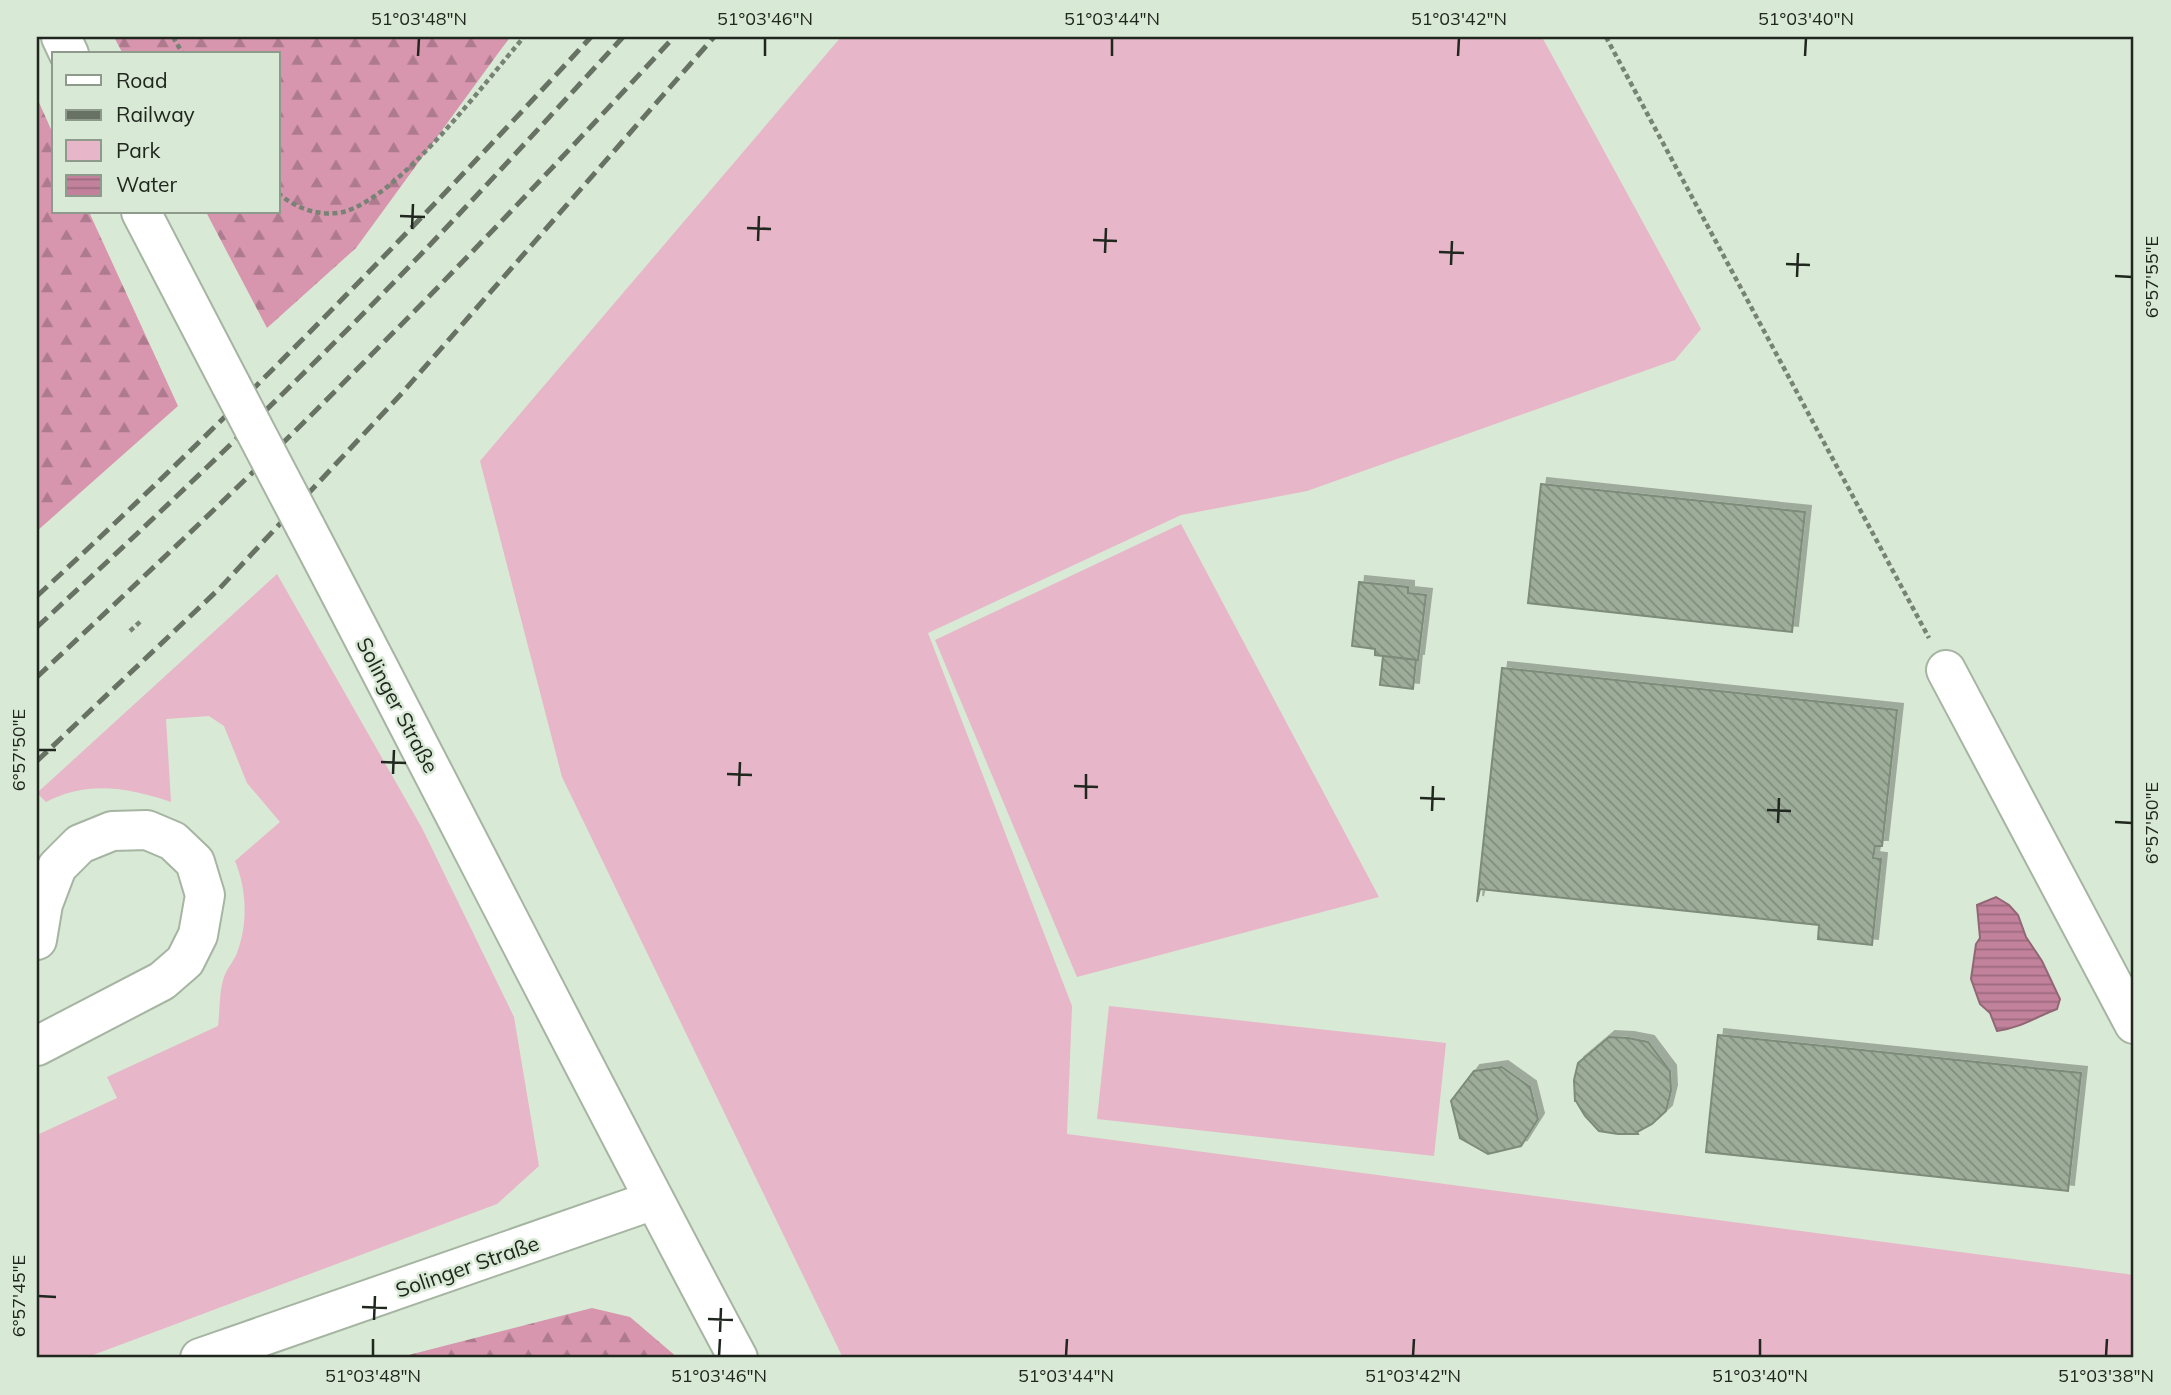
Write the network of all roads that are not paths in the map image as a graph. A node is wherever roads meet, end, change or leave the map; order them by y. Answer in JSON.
{"nodes":[{"id":1,"x":142,"y":214,"type":"edge"},
{"id":2,"x":1946,"y":670,"type":"road end"},
{"id":3,"x":37,"y":940,"type":"edge"},
{"id":4,"x":2134,"y":1024,"type":"edge"},
{"id":5,"x":37,"y":1045,"type":"edge"},
{"id":6,"x":653,"y":1200,"type":"junction"},
{"id":7,"x":200,"y":1358,"type":"edge"},
{"id":8,"x":738,"y":1358,"type":"edge"}],
"edges":[{"from":1,"to":6,"type":"main road","name":"Solinger Straße","bridge":true},
{"from":2,"to":4,"type":"main road"},
{"from":3,"to":5,"type":"main road"},
{"from":6,"to":7,"type":"main road","name":"Solinger Straße"},
{"from":6,"to":8,"type":"main road","name":"Solinger Straße"}]}
